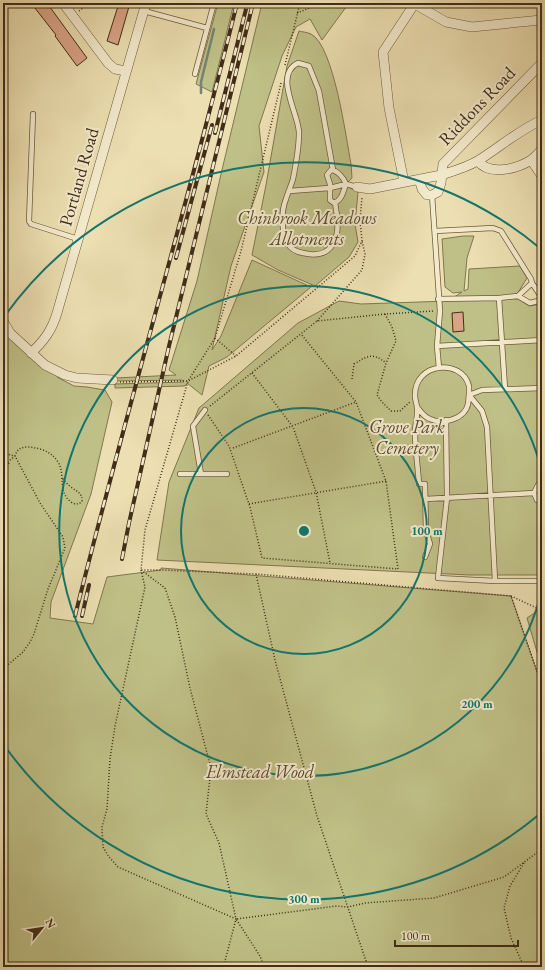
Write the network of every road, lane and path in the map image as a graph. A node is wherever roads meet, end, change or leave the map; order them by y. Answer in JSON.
{"nodes":[{"id":1,"x":63,"y":3,"type":"edge"},
{"id":2,"x":90,"y":3,"type":"edge"},
{"id":3,"x":214,"y":3,"type":"edge"},
{"id":4,"x":300,"y":3,"type":"edge"},
{"id":5,"x":322,"y":3,"type":"edge"},
{"id":6,"x":415,"y":3,"type":"edge"},
{"id":7,"x":145,"y":7,"type":"edge"},
{"id":8,"x":297,"y":13,"type":"junction"},
{"id":9,"x":73,"y":16,"type":"junction"},
{"id":10,"x":542,"y":21,"type":"edge"},
{"id":11,"x":208,"y":28,"type":"junction"},
{"id":12,"x":542,"y":63,"type":"edge"},
{"id":13,"x":284,"y":66,"type":"dead end"},
{"id":14,"x":126,"y":71,"type":"junction"},
{"id":15,"x":195,"y":74,"type":"dead end"},
{"id":16,"x":281,"y":82,"type":"dead end"},
{"id":17,"x":33,"y":114,"type":"dead end"},
{"id":18,"x":542,"y":120,"type":"edge"},
{"id":19,"x":542,"y":149,"type":"edge"},
{"id":20,"x":531,"y":160,"type":"junction"},
{"id":21,"x":478,"y":161,"type":"junction"},
{"id":22,"x":333,"y":170,"type":"junction"},
{"id":23,"x":442,"y":175,"type":"junction"},
{"id":24,"x":542,"y":176,"type":"edge"},
{"id":25,"x":420,"y":180,"type":"junction"},
{"id":26,"x":404,"y":182,"type":"junction"},
{"id":27,"x":346,"y":184,"type":"junction"},
{"id":28,"x":330,"y":188,"type":"junction"},
{"id":29,"x":360,"y":188,"type":"junction"},
{"id":30,"x":289,"y":191,"type":"junction"},
{"id":31,"x":432,"y":195,"type":"junction"},
{"id":32,"x":335,"y":203,"type":"junction"},
{"id":33,"x":435,"y":231,"type":"junction"},
{"id":34,"x":78,"y":239,"type":"junction"},
{"id":35,"x":362,"y":241,"type":"junction"},
{"id":36,"x":532,"y":283,"type":"junction"},
{"id":37,"x":518,"y":296,"type":"junction"},
{"id":38,"x":499,"y":298,"type":"junction"},
{"id":39,"x":438,"y":299,"type":"junction"},
{"id":40,"x":542,"y":299,"type":"edge"},
{"id":41,"x":440,"y":311,"type":"junction"},
{"id":42,"x":385,"y":314,"type":"junction"},
{"id":43,"x":3,"y":321,"type":"edge"},
{"id":44,"x":317,"y":321,"type":"junction"},
{"id":45,"x":301,"y":334,"type":"junction"},
{"id":46,"x":215,"y":338,"type":"junction"},
{"id":47,"x":542,"y":340,"type":"edge"},
{"id":48,"x":502,"y":342,"type":"junction"},
{"id":49,"x":438,"y":346,"type":"junction"},
{"id":50,"x":31,"y":352,"type":"junction"},
{"id":51,"x":236,"y":356,"type":"junction"},
{"id":52,"x":386,"y":363,"type":"junction"},
{"id":53,"x":439,"y":368,"type":"junction"},
{"id":54,"x":252,"y":373,"type":"junction"},
{"id":55,"x":352,"y":379,"type":"dead end"},
{"id":56,"x":116,"y":381,"type":"joint"},
{"id":57,"x":188,"y":381,"type":"junction"},
{"id":58,"x":541,"y":388,"type":"edge"},
{"id":59,"x":505,"y":389,"type":"junction"},
{"id":60,"x":468,"y":395,"type":"junction"},
{"id":61,"x":415,"y":398,"type":"junction"},
{"id":62,"x":356,"y":402,"type":"junction"},
{"id":63,"x":417,"y":407,"type":"junction"},
{"id":64,"x":205,"y":410,"type":"junction"},
{"id":65,"x":446,"y":420,"type":"junction"},
{"id":66,"x":293,"y":426,"type":"junction"},
{"id":67,"x":541,"y":441,"type":"edge"},
{"id":68,"x":233,"y":448,"type":"dead end"},
{"id":69,"x":3,"y":452,"type":"edge"},
{"id":70,"x":15,"y":456,"type":"junction"},
{"id":71,"x":12,"y":459,"type":"junction"},
{"id":72,"x":3,"y":466,"type":"edge"},
{"id":73,"x":3,"y":471,"type":"edge"},
{"id":74,"x":180,"y":474,"type":"dead end"},
{"id":75,"x":201,"y":474,"type":"junction"},
{"id":76,"x":227,"y":474,"type":"dead end"},
{"id":77,"x":62,"y":477,"type":"junction"},
{"id":78,"x":386,"y":481,"type":"junction"},
{"id":79,"x":542,"y":482,"type":"edge"},
{"id":80,"x":316,"y":492,"type":"junction"},
{"id":81,"x":534,"y":493,"type":"junction"},
{"id":82,"x":490,"y":496,"type":"junction"},
{"id":83,"x":447,"y":498,"type":"junction"},
{"id":84,"x":426,"y":499,"type":"junction"},
{"id":85,"x":542,"y":502,"type":"edge"},
{"id":86,"x":249,"y":504,"type":"junction"},
{"id":87,"x":424,"y":557,"type":"dead end"},
{"id":88,"x":330,"y":564,"type":"junction"},
{"id":89,"x":141,"y":570,"type":"junction"},
{"id":90,"x":256,"y":574,"type":"junction"},
{"id":91,"x":495,"y":581,"type":"junction"},
{"id":92,"x":542,"y":581,"type":"edge"},
{"id":93,"x":511,"y":596,"type":"junction"},
{"id":94,"x":542,"y":610,"type":"edge"},
{"id":95,"x":3,"y":669,"type":"edge"},
{"id":96,"x":542,"y":685,"type":"edge"},
{"id":97,"x":542,"y":849,"type":"edge"},
{"id":98,"x":524,"y":863,"type":"junction"},
{"id":99,"x":348,"y":907,"type":"junction"},
{"id":100,"x":236,"y":919,"type":"junction"},
{"id":101,"x":226,"y":967,"type":"edge"},
{"id":102,"x":264,"y":967,"type":"edge"},
{"id":103,"x":368,"y":967,"type":"edge"},
{"id":104,"x":524,"y":967,"type":"edge"}],
"edges":[{"from":1,"to":9,"type":"street"},
{"from":2,"to":9,"type":"path"},
{"from":3,"to":11,"type":"lane"},
{"from":4,"to":8,"type":"path"},
{"from":5,"to":8,"type":"path"},
{"from":6,"to":10,"type":"street"},
{"from":6,"to":26,"type":"street"},
{"from":7,"to":11,"type":"lane"},
{"from":7,"to":14,"type":"street","name":"Portland Road"},
{"from":8,"to":13,"type":"path"},
{"from":9,"to":14,"type":"street"},
{"from":11,"to":15,"type":"lane"},
{"from":12,"to":23,"type":"street","name":"Riddons Road"},
{"from":14,"to":34,"type":"street","name":"Portland Road"},
{"from":16,"to":46,"type":"path"},
{"from":17,"to":34,"type":"lane"},
{"from":18,"to":21,"type":"street"},
{"from":19,"to":20,"type":"street"},
{"from":20,"to":21,"type":"street"},
{"from":20,"to":24,"type":"street"},
{"from":21,"to":23,"type":"street"},
{"from":22,"to":27,"type":"lane"},
{"from":22,"to":28,"type":"lane"},
{"from":22,"to":30,"type":"lane"},
{"from":23,"to":25,"type":"street"},
{"from":23,"to":31,"type":"street","name":"Riddons Road"},
{"from":25,"to":26,"type":"street"},
{"from":25,"to":31,"type":"street"},
{"from":26,"to":29,"type":"street"},
{"from":27,"to":28,"type":"lane"},
{"from":27,"to":29,"type":"lane"},
{"from":27,"to":32,"type":"lane"},
{"from":28,"to":30,"type":"lane"},
{"from":28,"to":32,"type":"lane"},
{"from":29,"to":35,"type":"path"},
{"from":30,"to":32,"type":"lane"},
{"from":31,"to":33,"type":"lane"},
{"from":33,"to":36,"type":"lane"},
{"from":33,"to":39,"type":"lane"},
{"from":34,"to":50,"type":"street","name":"Portland Road"},
{"from":35,"to":44,"type":"path"},
{"from":35,"to":51,"type":"path"},
{"from":36,"to":37,"type":"lane"},
{"from":36,"to":40,"type":"lane"},
{"from":37,"to":38,"type":"lane"},
{"from":37,"to":40,"type":"lane"},
{"from":38,"to":39,"type":"lane"},
{"from":38,"to":48,"type":"lane"},
{"from":39,"to":41,"type":"lane"},
{"from":41,"to":42,"type":"path"},
{"from":41,"to":49,"type":"lane"},
{"from":42,"to":44,"type":"path"},
{"from":42,"to":52,"type":"path"},
{"from":43,"to":50,"type":"street"},
{"from":44,"to":45,"type":"path"},
{"from":45,"to":54,"type":"path"},
{"from":45,"to":62,"type":"path"},
{"from":46,"to":51,"type":"path"},
{"from":46,"to":57,"type":"path"},
{"from":47,"to":48,"type":"lane"},
{"from":48,"to":49,"type":"lane"},
{"from":48,"to":59,"type":"lane"},
{"from":49,"to":53,"type":"lane"},
{"from":50,"to":56,"type":"street"},
{"from":51,"to":57,"type":"path"},
{"from":52,"to":55,"type":"path"},
{"from":52,"to":61,"type":"path"},
{"from":53,"to":60,"type":"lane"},
{"from":53,"to":61,"type":"lane"},
{"from":54,"to":64,"type":"path"},
{"from":54,"to":66,"type":"path"},
{"from":56,"to":57,"type":"path","bridge":true},
{"from":57,"to":89,"type":"path"},
{"from":58,"to":59,"type":"lane"},
{"from":58,"to":67,"type":"lane"},
{"from":59,"to":60,"type":"lane"},
{"from":60,"to":65,"type":"lane"},
{"from":60,"to":82,"type":"lane"},
{"from":61,"to":63,"type":"lane"},
{"from":62,"to":66,"type":"path"},
{"from":62,"to":78,"type":"path"},
{"from":63,"to":65,"type":"lane"},
{"from":63,"to":84,"type":"lane"},
{"from":64,"to":75,"type":"lane"},
{"from":64,"to":86,"type":"path"},
{"from":65,"to":83,"type":"lane"},
{"from":66,"to":68,"type":"path"},
{"from":66,"to":80,"type":"path"},
{"from":67,"to":79,"type":"lane"},
{"from":69,"to":70,"type":"path"},
{"from":70,"to":71,"type":"path"},
{"from":70,"to":77,"type":"path"},
{"from":70,"to":95,"type":"path"},
{"from":71,"to":72,"type":"path"},
{"from":71,"to":73,"type":"path"},
{"from":74,"to":75,"type":"lane"},
{"from":75,"to":76,"type":"lane"},
{"from":77,"to":77,"type":"path"},
{"from":78,"to":80,"type":"path"},
{"from":78,"to":88,"type":"path"},
{"from":79,"to":81,"type":"lane"},
{"from":80,"to":86,"type":"path"},
{"from":80,"to":88,"type":"path"},
{"from":81,"to":82,"type":"lane"},
{"from":81,"to":85,"type":"lane"},
{"from":82,"to":83,"type":"lane"},
{"from":82,"to":91,"type":"lane"},
{"from":83,"to":84,"type":"lane"},
{"from":83,"to":91,"type":"lane"},
{"from":84,"to":87,"type":"lane"},
{"from":86,"to":88,"type":"path"},
{"from":89,"to":90,"type":"path"},
{"from":89,"to":100,"type":"path"},
{"from":89,"to":100,"type":"path"},
{"from":90,"to":93,"type":"path"},
{"from":90,"to":99,"type":"path"},
{"from":91,"to":92,"type":"lane"},
{"from":93,"to":94,"type":"path"},
{"from":93,"to":96,"type":"path"},
{"from":97,"to":98,"type":"path"},
{"from":98,"to":99,"type":"path"},
{"from":98,"to":104,"type":"path"},
{"from":99,"to":100,"type":"path"},
{"from":99,"to":103,"type":"path"},
{"from":100,"to":101,"type":"path"},
{"from":100,"to":102,"type":"path"}]}
